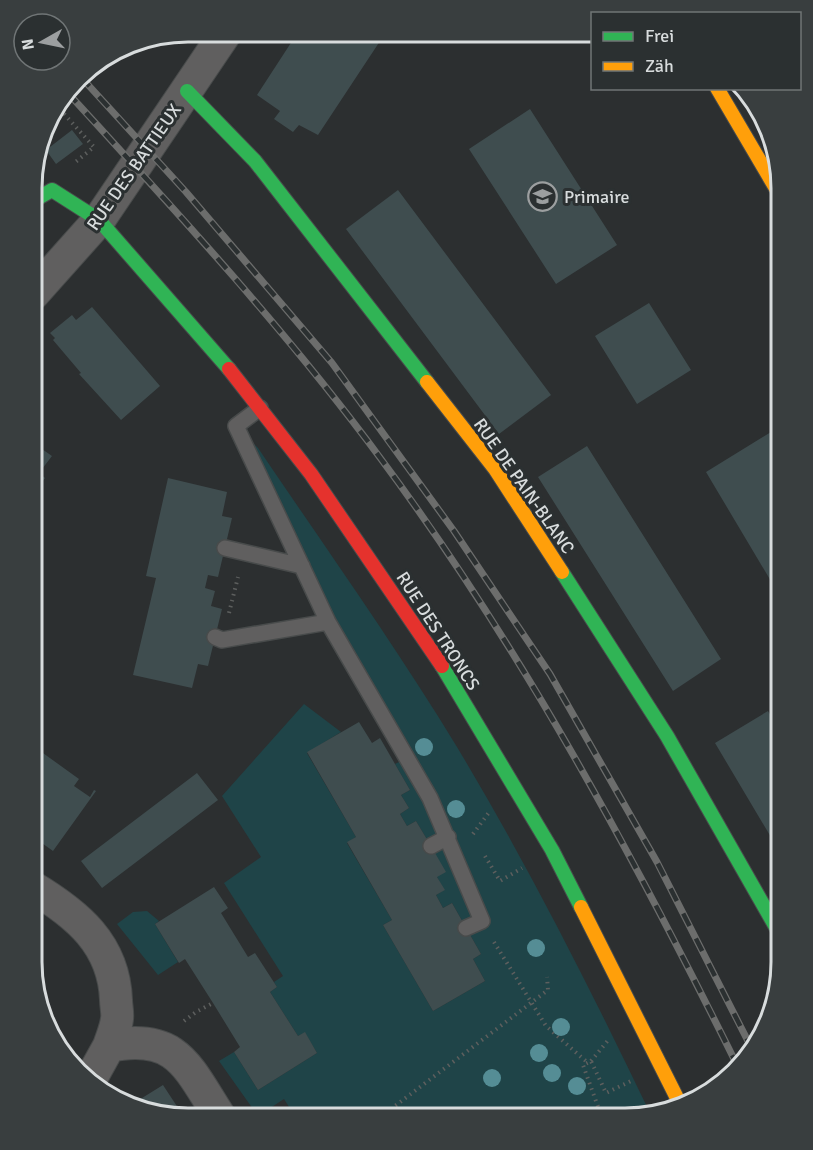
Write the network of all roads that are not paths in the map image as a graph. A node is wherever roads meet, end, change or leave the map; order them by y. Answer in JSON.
{"nodes":[{"id":1,"x":220,"y":42,"type":"edge"},
{"id":2,"x":723,"y":90,"type":"edge"},
{"id":3,"x":187,"y":92,"type":"junction"},
{"id":4,"x":771,"y":178,"type":"edge"},
{"id":5,"x":42,"y":196,"type":"edge"},
{"id":6,"x":99,"y":220,"type":"junction"},
{"id":7,"x":42,"y":284,"type":"edge"},
{"id":8,"x":260,"y":408,"type":"junction"},
{"id":9,"x":225,"y":548,"type":"dead end"},
{"id":10,"x":302,"y":566,"type":"junction"},
{"id":11,"x":328,"y":622,"type":"junction"},
{"id":12,"x":215,"y":638,"type":"dead end"},
{"id":13,"x":448,"y":837,"type":"junction"},
{"id":14,"x":431,"y":846,"type":"dead end"},
{"id":15,"x":42,"y":893,"type":"edge"},
{"id":16,"x":771,"y":918,"type":"edge"},
{"id":17,"x":466,"y":928,"type":"dead end"},
{"id":18,"x":110,"y":1046,"type":"junction"},
{"id":19,"x":94,"y":1073,"type":"edge"},
{"id":20,"x":677,"y":1098,"type":"edge"},
{"id":21,"x":214,"y":1108,"type":"edge"}],
"edges":[{"from":1,"to":3,"type":"street","name":"RUE DES BATTIEUX"},
{"from":2,"to":4,"type":"street"},
{"from":3,"to":6,"type":"street","name":"RUE DES BATTIEUX"},
{"from":3,"to":16,"type":"street","name":"RUE DE PAIN-BLANC"},
{"from":5,"to":6,"type":"street","name":"RUE DES TRONCS"},
{"from":6,"to":7,"type":"street","name":"RUE DES BATTIEUX"},
{"from":6,"to":8,"type":"street","name":"RUE DES TRONCS"},
{"from":8,"to":10,"type":"lane"},
{"from":8,"to":20,"type":"street","name":"RUE DES TRONCS"},
{"from":9,"to":10,"type":"lane"},
{"from":10,"to":11,"type":"lane"},
{"from":11,"to":12,"type":"lane"},
{"from":11,"to":13,"type":"lane"},
{"from":13,"to":14,"type":"lane"},
{"from":13,"to":17,"type":"lane"},
{"from":15,"to":18,"type":"street"},
{"from":18,"to":19,"type":"street"},
{"from":18,"to":21,"type":"street"}]}
